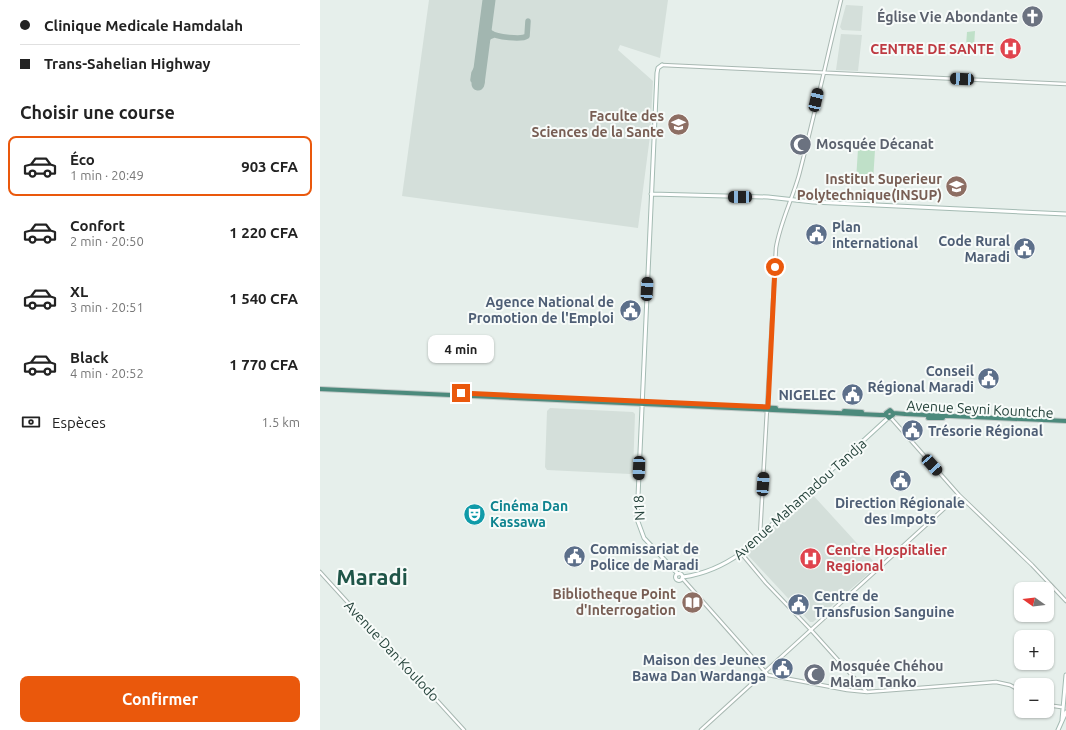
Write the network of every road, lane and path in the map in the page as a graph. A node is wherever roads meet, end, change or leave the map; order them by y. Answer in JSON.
{"nodes":[{"id":1,"x":841,"y":0,"type":"edge"},
{"id":2,"x":662,"y":65,"type":"joint"},
{"id":3,"x":823,"y":73,"type":"junction"},
{"id":4,"x":1066,"y":84,"type":"edge"},
{"id":5,"x":651,"y":194,"type":"junction"},
{"id":6,"x":791,"y":200,"type":"junction"},
{"id":7,"x":1066,"y":214,"type":"edge"},
{"id":8,"x":320,"y":388,"type":"edge"},
{"id":9,"x":641,"y":403,"type":"junction"},
{"id":10,"x":768,"y":409,"type":"junction"},
{"id":11,"x":890,"y":415,"type":"junction"},
{"id":12,"x":1066,"y":423,"type":"edge"},
{"id":13,"x":959,"y":495,"type":"junction"},
{"id":14,"x":760,"y":535,"type":"junction"},
{"id":15,"x":741,"y":553,"type":"junction"},
{"id":16,"x":320,"y":572,"type":"edge"},
{"id":17,"x":678,"y":574,"type":"junction"},
{"id":18,"x":682,"y":578,"type":"junction"},
{"id":19,"x":1064,"y":598,"type":"edge"},
{"id":20,"x":1066,"y":601,"type":"edge"},
{"id":21,"x":811,"y":630,"type":"junction"},
{"id":22,"x":765,"y":672,"type":"junction"},
{"id":23,"x":1066,"y":675,"type":"edge"},
{"id":24,"x":1014,"y":688,"type":"edge"},
{"id":25,"x":867,"y":692,"type":"junction"},
{"id":26,"x":1063,"y":706,"type":"edge"},
{"id":27,"x":1066,"y":711,"type":"edge"},
{"id":28,"x":1062,"y":720,"type":"junction"},
{"id":29,"x":464,"y":730,"type":"edge"},
{"id":30,"x":701,"y":730,"type":"edge"},
{"id":31,"x":1058,"y":730,"type":"edge"}],
"edges":[{"from":1,"to":3,"type":"street"},
{"from":2,"to":3,"type":"street"},
{"from":2,"to":5,"type":"main road","name":"N18"},
{"from":3,"to":4,"type":"street"},
{"from":3,"to":6,"type":"street"},
{"from":5,"to":6,"type":"main road"},
{"from":5,"to":9,"type":"main road","name":"N18"},
{"from":6,"to":7,"type":"main road"},
{"from":6,"to":10,"type":"street"},
{"from":8,"to":9,"type":"highway","name":"Avenue Seyni Kountche"},
{"from":9,"to":10,"type":"highway","name":"Avenue Seyni Kountche"},
{"from":9,"to":17,"type":"main road","name":"N18"},
{"from":10,"to":11,"type":"highway","name":"Avenue Seyni Kountche"},
{"from":10,"to":14,"type":"street"},
{"from":11,"to":12,"type":"highway","name":"Avenue Seyni Kountche"},
{"from":11,"to":13,"type":"street"},
{"from":11,"to":14,"type":"main road","name":"Avenue Mahamadou Tandja"},
{"from":13,"to":19,"type":"street"},
{"from":13,"to":21,"type":"street"},
{"from":14,"to":15,"type":"main road","name":"Avenue Mahamadou Tandja"},
{"from":15,"to":18,"type":"main road","name":"Avenue Mahamadou Tandja"},
{"from":15,"to":21,"type":"street"},
{"from":16,"to":29,"type":"street","name":"Avenue Dan Koulodo"},
{"from":17,"to":18,"type":"main road"},
{"from":17,"to":18,"type":"main road"},
{"from":18,"to":22,"type":"street"},
{"from":19,"to":20,"type":"street"},
{"from":21,"to":22,"type":"street"},
{"from":21,"to":25,"type":"street"},
{"from":22,"to":25,"type":"street"},
{"from":22,"to":30,"type":"street"},
{"from":23,"to":26,"type":"main road"},
{"from":24,"to":25,"type":"street"},
{"from":26,"to":27,"type":"main road"},
{"from":26,"to":28,"type":"main road"},
{"from":27,"to":28,"type":"main road"},
{"from":28,"to":31,"type":"main road"}]}
